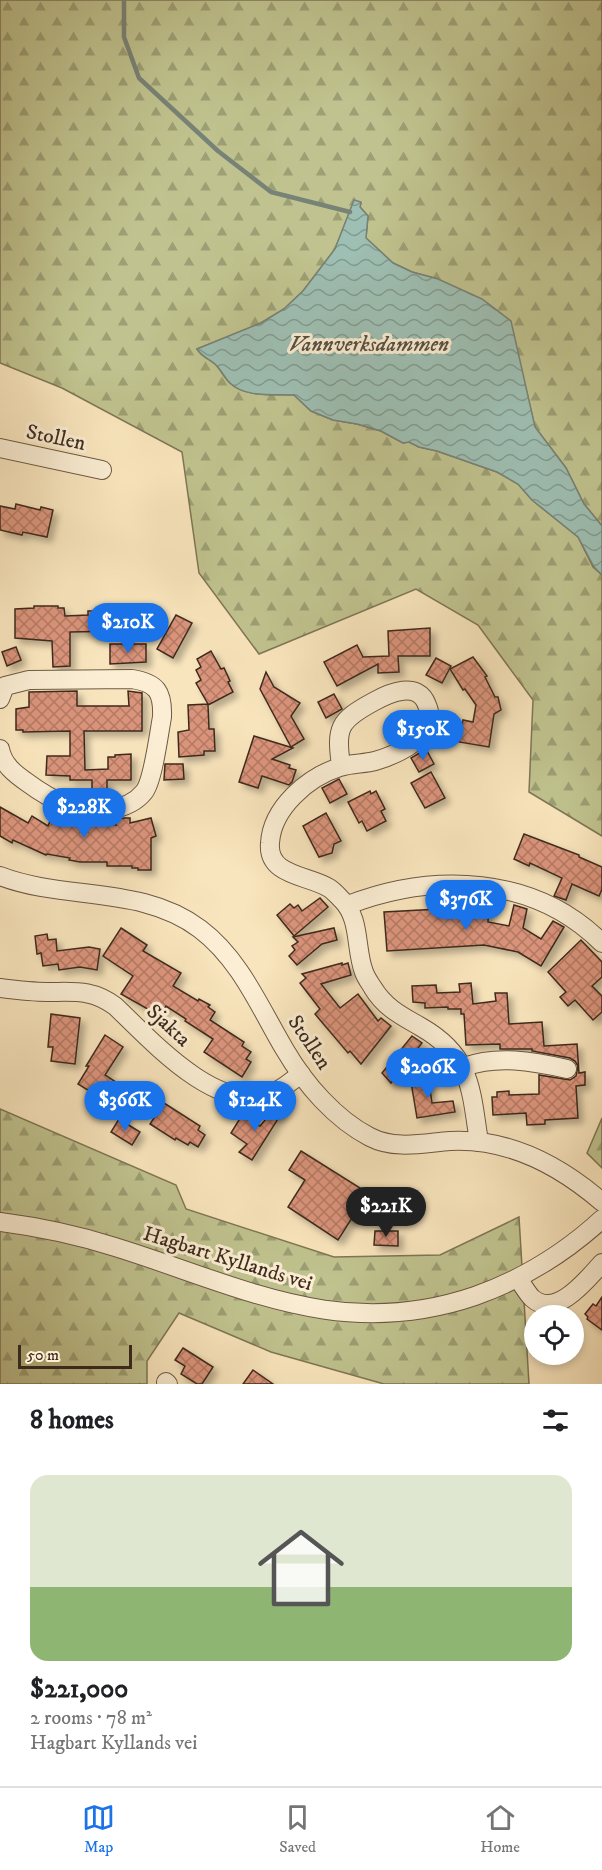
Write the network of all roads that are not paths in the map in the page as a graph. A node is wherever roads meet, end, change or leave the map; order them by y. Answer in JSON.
{"nodes":[{"id":1,"x":0,"y":448,"type":"edge"},
{"id":2,"x":102,"y":470,"type":"dead end"},
{"id":3,"x":0,"y":699,"type":"edge"},
{"id":4,"x":1,"y":758,"type":"edge"},
{"id":5,"x":341,"y":766,"type":"junction"},
{"id":6,"x":0,"y":876,"type":"edge"},
{"id":7,"x":348,"y":905,"type":"junction"},
{"id":8,"x":602,"y":943,"type":"edge"},
{"id":9,"x":0,"y":988,"type":"edge"},
{"id":10,"x":464,"y":1068,"type":"junction"},
{"id":11,"x":567,"y":1069,"type":"dead end"},
{"id":12,"x":301,"y":1074,"type":"junction"},
{"id":13,"x":479,"y":1142,"type":"junction"},
{"id":14,"x":602,"y":1202,"type":"edge"},
{"id":15,"x":602,"y":1219,"type":"edge"},
{"id":16,"x":0,"y":1222,"type":"edge"},
{"id":17,"x":602,"y":1263,"type":"edge"},
{"id":18,"x":518,"y":1279,"type":"junction"}],
"edges":[{"from":1,"to":2,"type":"street","name":"Stollen"},
{"from":3,"to":4,"type":"street"},
{"from":5,"to":5,"type":"street"},
{"from":5,"to":7,"type":"street"},
{"from":6,"to":12,"type":"street","name":"Stollen"},
{"from":7,"to":8,"type":"street"},
{"from":7,"to":10,"type":"street"},
{"from":9,"to":12,"type":"street","name":"Sjakta"},
{"from":10,"to":11,"type":"street"},
{"from":10,"to":13,"type":"street"},
{"from":12,"to":13,"type":"street","name":"Stollen"},
{"from":13,"to":14,"type":"street","name":"Stollen"},
{"from":15,"to":18,"type":"street","name":"Hagbart Kyllands vei"},
{"from":16,"to":18,"type":"street","name":"Hagbart Kyllands vei"},
{"from":17,"to":18,"type":"street"}]}
